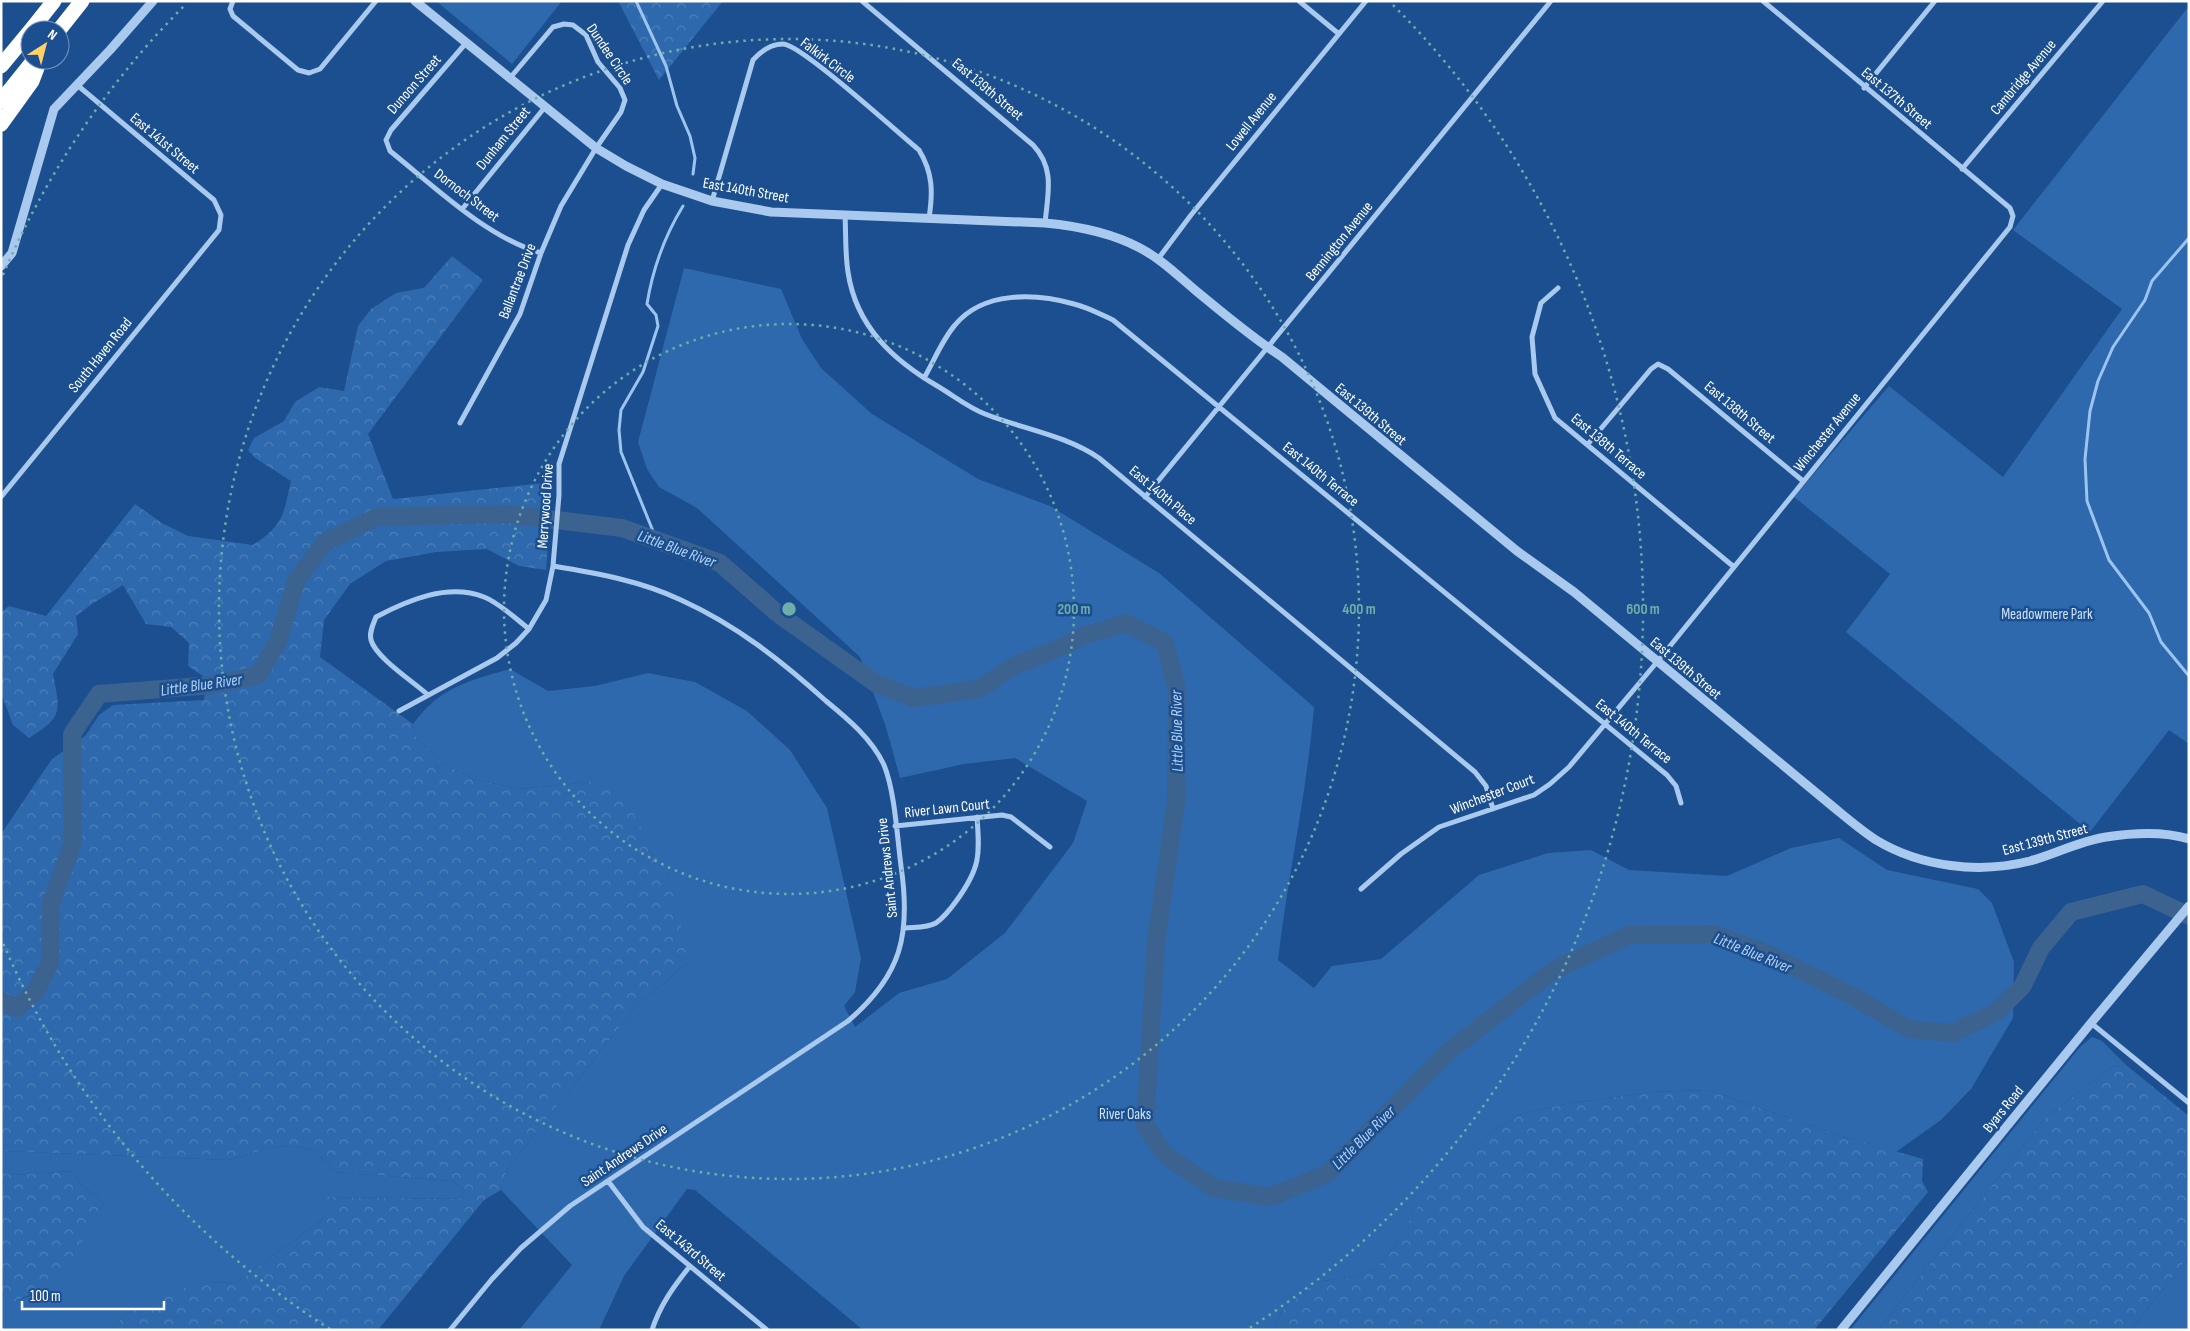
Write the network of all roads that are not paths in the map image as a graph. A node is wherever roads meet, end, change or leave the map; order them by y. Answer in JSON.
{"nodes":[{"id":1,"x":54,"y":1,"type":"edge"},
{"id":2,"x":82,"y":1,"type":"edge"},
{"id":3,"x":153,"y":1,"type":"edge"},
{"id":4,"x":233,"y":1,"type":"edge"},
{"id":5,"x":376,"y":1,"type":"edge"},
{"id":6,"x":415,"y":1,"type":"edge"},
{"id":7,"x":862,"y":1,"type":"edge"},
{"id":8,"x":1299,"y":1,"type":"edge"},
{"id":9,"x":1366,"y":1,"type":"edge"},
{"id":10,"x":1551,"y":1,"type":"edge"},
{"id":11,"x":1763,"y":1,"type":"edge"},
{"id":12,"x":1935,"y":1,"type":"edge"},
{"id":13,"x":2103,"y":1,"type":"edge"},
{"id":14,"x":38,"y":20,"type":"edge"},
{"id":15,"x":67,"y":20,"type":"edge"},
{"id":16,"x":1339,"y":34,"type":"junction"},
{"id":17,"x":20,"y":42,"type":"edge"},
{"id":18,"x":466,"y":43,"type":"junction"},
{"id":19,"x":1,"y":66,"type":"edge"},
{"id":20,"x":26,"y":70,"type":"edge"},
{"id":21,"x":36,"y":70,"type":"edge"},
{"id":22,"x":510,"y":78,"type":"junction"},
{"id":23,"x":76,"y":84,"type":"junction"},
{"id":24,"x":1864,"y":88,"type":"junction"},
{"id":25,"x":1,"y":102,"type":"edge"},
{"id":26,"x":545,"y":107,"type":"junction"},
{"id":27,"x":1,"y":124,"type":"edge"},
{"id":28,"x":388,"y":144,"type":"joint"},
{"id":29,"x":596,"y":148,"type":"junction"},
{"id":30,"x":1962,"y":169,"type":"junction"},
{"id":31,"x":662,"y":184,"type":"junction"},
{"id":32,"x":712,"y":201,"type":"junction"},
{"id":33,"x":462,"y":208,"type":"junction"},
{"id":34,"x":845,"y":215,"type":"junction"},
{"id":35,"x":2013,"y":216,"type":"joint"},
{"id":36,"x":930,"y":218,"type":"junction"},
{"id":37,"x":1045,"y":223,"type":"junction"},
{"id":38,"x":219,"y":230,"type":"joint"},
{"id":39,"x":541,"y":253,"type":"junction"},
{"id":40,"x":1158,"y":259,"type":"junction"},
{"id":41,"x":1,"y":266,"type":"edge"},
{"id":42,"x":1558,"y":288,"type":"dead end"},
{"id":43,"x":1268,"y":348,"type":"junction"},
{"id":44,"x":924,"y":378,"type":"junction"},
{"id":45,"x":1219,"y":407,"type":"junction"},
{"id":46,"x":460,"y":423,"type":"dead end"},
{"id":47,"x":1588,"y":444,"type":"junction"},
{"id":48,"x":1803,"y":482,"type":"junction"},
{"id":49,"x":1,"y":497,"type":"edge"},
{"id":50,"x":1145,"y":497,"type":"junction"},
{"id":51,"x":553,"y":566,"type":"junction"},
{"id":52,"x":1734,"y":567,"type":"junction"},
{"id":53,"x":529,"y":628,"type":"junction"},
{"id":54,"x":1657,"y":662,"type":"junction"},
{"id":55,"x":428,"y":695,"type":"junction"},
{"id":56,"x":399,"y":711,"type":"dead end"},
{"id":57,"x":1606,"y":724,"type":"junction"},
{"id":58,"x":1681,"y":803,"type":"dead end"},
{"id":59,"x":1493,"y":809,"type":"junction"},
{"id":60,"x":977,"y":817,"type":"junction"},
{"id":61,"x":895,"y":826,"type":"junction"},
{"id":62,"x":2189,"y":839,"type":"edge"},
{"id":63,"x":1050,"y":847,"type":"dead end"},
{"id":64,"x":1361,"y":889,"type":"dead end"},
{"id":65,"x":2189,"y":906,"type":"edge"},
{"id":66,"x":905,"y":928,"type":"junction"},
{"id":67,"x":2091,"y":1023,"type":"junction"},
{"id":68,"x":2189,"y":1103,"type":"edge"},
{"id":69,"x":608,"y":1181,"type":"junction"},
{"id":70,"x":690,"y":1266,"type":"junction"},
{"id":71,"x":450,"y":1330,"type":"edge"},
{"id":72,"x":652,"y":1330,"type":"edge"},
{"id":73,"x":767,"y":1330,"type":"edge"},
{"id":74,"x":1841,"y":1330,"type":"edge"}],
"edges":[{"from":1,"to":14,"type":"highway"},
{"from":2,"to":15,"type":"highway"},
{"from":3,"to":23,"type":"street"},
{"from":4,"to":5,"type":"street"},
{"from":6,"to":18,"type":"street","name":"East 140th Street"},
{"from":7,"to":37,"type":"street","name":"East 139th Street"},
{"from":8,"to":16,"type":"street"},
{"from":9,"to":16,"type":"street","name":"Lowell Avenue"},
{"from":10,"to":43,"type":"street","name":"Bennington Avenue"},
{"from":11,"to":24,"type":"street","name":"East 137th Street"},
{"from":12,"to":24,"type":"street"},
{"from":13,"to":30,"type":"street","name":"Cambridge Avenue"},
{"from":16,"to":40,"type":"street","name":"Lowell Avenue"},
{"from":17,"to":19,"type":"highway"},
{"from":18,"to":22,"type":"street","name":"East 140th Street"},
{"from":18,"to":28,"type":"street","name":"Dunoon Street"},
{"from":20,"to":25,"type":"highway"},
{"from":21,"to":27,"type":"highway"},
{"from":22,"to":26,"type":"street","name":"East 140th Street"},
{"from":22,"to":29,"type":"street","name":"Dundee Circle"},
{"from":23,"to":38,"type":"street","name":"East 141st Street"},
{"from":23,"to":41,"type":"street"},
{"from":24,"to":30,"type":"street","name":"East 137th Street"},
{"from":26,"to":29,"type":"street","name":"East 140th Street"},
{"from":26,"to":33,"type":"street","name":"Dunham Street"},
{"from":28,"to":33,"type":"street","name":"Dornoch Street"},
{"from":29,"to":31,"type":"street","name":"East 140th Street"},
{"from":29,"to":39,"type":"street","name":"Ballantrae Drive"},
{"from":30,"to":35,"type":"street","name":"East 137th Street"},
{"from":31,"to":32,"type":"street","name":"East 140th Street"},
{"from":31,"to":51,"type":"street","name":"Merrywood Drive"},
{"from":32,"to":34,"type":"street","name":"East 140th Street"},
{"from":32,"to":36,"type":"street","name":"Falkirk Circle"},
{"from":33,"to":39,"type":"street","name":"Dornoch Street"},
{"from":34,"to":36,"type":"street","name":"East 140th Street"},
{"from":34,"to":44,"type":"street","name":"East 140th Place"},
{"from":35,"to":48,"type":"street","name":"Winchester Avenue"},
{"from":36,"to":37,"type":"street","name":"East 140th Street"},
{"from":37,"to":40,"type":"street","name":"East 140th Street"},
{"from":38,"to":49,"type":"street","name":"South Haven Road"},
{"from":39,"to":46,"type":"street","name":"Ballantrae Drive"},
{"from":40,"to":43,"type":"street","name":"East 139th Street"},
{"from":42,"to":47,"type":"street","name":"East 138th Terrace"},
{"from":43,"to":45,"type":"street","name":"Bennington Avenue"},
{"from":43,"to":54,"type":"street","name":"East 139th Street"},
{"from":44,"to":45,"type":"street","name":"East 140th Terrace"},
{"from":44,"to":50,"type":"street","name":"East 140th Place"},
{"from":45,"to":50,"type":"street","name":"Bennington Avenue"},
{"from":45,"to":57,"type":"street","name":"East 140th Terrace"},
{"from":47,"to":48,"type":"street","name":"East 138th Street"},
{"from":47,"to":52,"type":"street","name":"East 138th Terrace"},
{"from":48,"to":52,"type":"street","name":"Winchester Avenue"},
{"from":50,"to":59,"type":"street","name":"East 140th Place"},
{"from":51,"to":53,"type":"street","name":"Merrywood Drive"},
{"from":51,"to":61,"type":"street","name":"Saint Andrews Drive"},
{"from":52,"to":54,"type":"street","name":"Winchester Avenue"},
{"from":53,"to":55,"type":"street","name":"Merrywood Drive"},
{"from":53,"to":55,"type":"street"},
{"from":54,"to":57,"type":"street","name":"Winchester Court"},
{"from":54,"to":62,"type":"street","name":"East 139th Street"},
{"from":55,"to":56,"type":"street","name":"Merrywood Drive"},
{"from":57,"to":58,"type":"street","name":"East 140th Terrace"},
{"from":57,"to":59,"type":"street","name":"Winchester Court"},
{"from":59,"to":64,"type":"street","name":"Winchester Court"},
{"from":60,"to":61,"type":"street","name":"River Lawn Court"},
{"from":60,"to":63,"type":"street","name":"River Lawn Court"},
{"from":60,"to":66,"type":"street"},
{"from":61,"to":66,"type":"street","name":"Saint Andrews Drive"},
{"from":65,"to":67,"type":"street","name":"Byars Road"},
{"from":66,"to":69,"type":"street","name":"Saint Andrews Drive"},
{"from":67,"to":68,"type":"street"},
{"from":67,"to":74,"type":"street","name":"Byars Road"},
{"from":69,"to":70,"type":"street","name":"East 143rd Street"},
{"from":69,"to":71,"type":"street","name":"Saint Andrews Drive"},
{"from":70,"to":72,"type":"street"},
{"from":70,"to":73,"type":"street","name":"East 143rd Street"}]}
